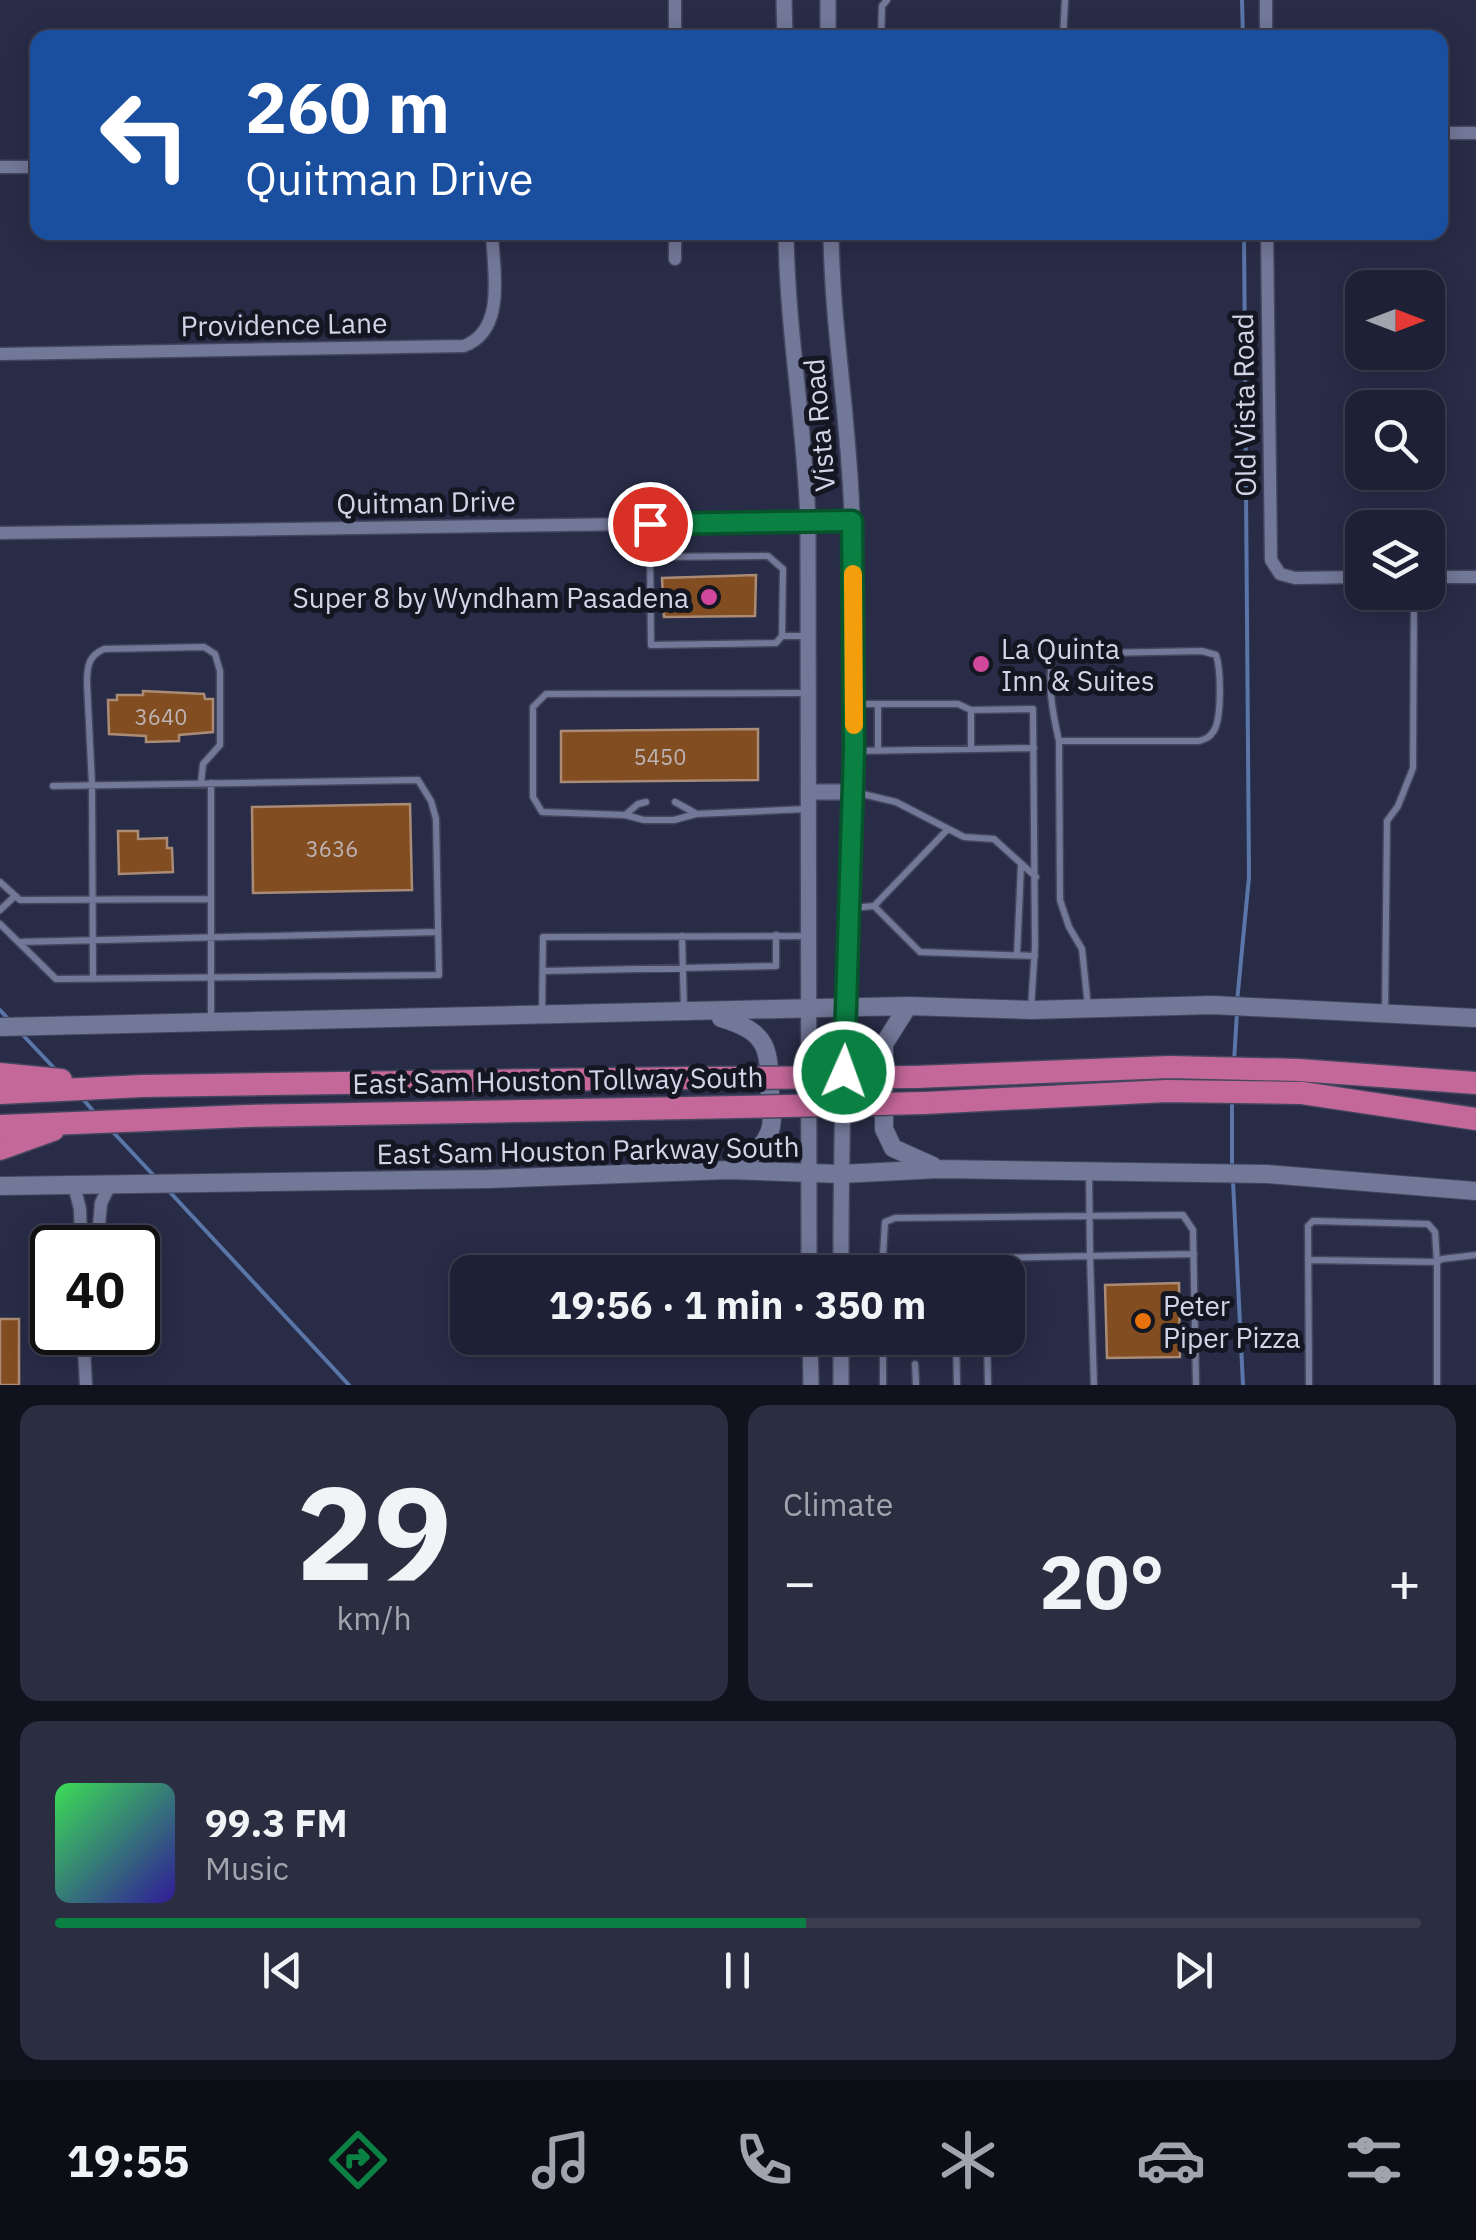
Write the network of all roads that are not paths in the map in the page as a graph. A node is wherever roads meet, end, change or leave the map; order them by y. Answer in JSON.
{"nodes":[{"id":1,"x":675,"y":0,"type":"edge"},
{"id":2,"x":784,"y":0,"type":"edge"},
{"id":3,"x":828,"y":0,"type":"edge"},
{"id":4,"x":887,"y":0,"type":"edge"},
{"id":5,"x":1065,"y":0,"type":"edge"},
{"id":6,"x":1266,"y":0,"type":"edge"},
{"id":7,"x":675,"y":30,"type":"edge"},
{"id":8,"x":785,"y":30,"type":"edge"},
{"id":9,"x":828,"y":30,"type":"edge"},
{"id":10,"x":881,"y":30,"type":"edge"},
{"id":11,"x":1063,"y":30,"type":"edge"},
{"id":12,"x":1266,"y":30,"type":"edge"},
{"id":13,"x":1448,"y":133,"type":"edge"},
{"id":14,"x":1476,"y":134,"type":"edge"},
{"id":15,"x":30,"y":167,"type":"edge"},
{"id":16,"x":0,"y":168,"type":"edge"},
{"id":17,"x":492,"y":240,"type":"edge"},
{"id":18,"x":675,"y":240,"type":"edge"},
{"id":19,"x":786,"y":240,"type":"edge"},
{"id":20,"x":831,"y":240,"type":"edge"},
{"id":21,"x":1267,"y":240,"type":"edge"},
{"id":22,"x":675,"y":259,"type":"dead end"},
{"id":23,"x":0,"y":354,"type":"edge"},
{"id":24,"x":852,"y":521,"type":"junction"},
{"id":25,"x":808,"y":522,"type":"junction"},
{"id":26,"x":650,"y":524,"type":"junction"},
{"id":27,"x":0,"y":534,"type":"edge"},
{"id":28,"x":650,"y":557,"type":"junction"},
{"id":29,"x":1476,"y":576,"type":"edge"},
{"id":30,"x":1445,"y":577,"type":"edge"},
{"id":31,"x":1345,"y":578,"type":"edge"},
{"id":32,"x":1414,"y":610,"type":"edge"},
{"id":33,"x":782,"y":636,"type":"junction"},
{"id":34,"x":808,"y":636,"type":"junction"},
{"id":35,"x":808,"y":693,"type":"junction"},
{"id":36,"x":854,"y":704,"type":"junction"},
{"id":37,"x":878,"y":704,"type":"junction"},
{"id":38,"x":971,"y":710,"type":"junction"},
{"id":39,"x":1059,"y":742,"type":"junction"},
{"id":40,"x":1034,"y":748,"type":"junction"},
{"id":41,"x":971,"y":749,"type":"junction"},
{"id":42,"x":854,"y":751,"type":"junction"},
{"id":43,"x":878,"y":751,"type":"junction"},
{"id":44,"x":200,"y":783,"type":"junction"},
{"id":45,"x":211,"y":783,"type":"junction"},
{"id":46,"x":92,"y":785,"type":"junction"},
{"id":47,"x":52,"y":786,"type":"dead end"},
{"id":48,"x":808,"y":792,"type":"junction"},
{"id":49,"x":852,"y":792,"type":"junction"},
{"id":50,"x":646,"y":802,"type":"dead end"},
{"id":51,"x":675,"y":802,"type":"dead end"},
{"id":52,"x":808,"y":809,"type":"junction"},
{"id":53,"x":696,"y":814,"type":"junction"},
{"id":54,"x":626,"y":815,"type":"junction"},
{"id":55,"x":947,"y":830,"type":"junction"},
{"id":56,"x":1021,"y":864,"type":"junction"},
{"id":57,"x":1036,"y":877,"type":"junction"},
{"id":58,"x":0,"y":882,"type":"edge"},
{"id":59,"x":14,"y":897,"type":"junction"},
{"id":60,"x":92,"y":900,"type":"junction"},
{"id":61,"x":211,"y":900,"type":"junction"},
{"id":62,"x":874,"y":906,"type":"junction"},
{"id":63,"x":848,"y":908,"type":"junction"},
{"id":64,"x":0,"y":910,"type":"edge"},
{"id":65,"x":0,"y":924,"type":"edge"},
{"id":66,"x":438,"y":932,"type":"junction"},
{"id":67,"x":776,"y":935,"type":"junction"},
{"id":68,"x":682,"y":936,"type":"junction"},
{"id":69,"x":810,"y":936,"type":"junction"},
{"id":70,"x":211,"y":938,"type":"junction"},
{"id":71,"x":93,"y":940,"type":"junction"},
{"id":72,"x":18,"y":942,"type":"junction"},
{"id":73,"x":1017,"y":956,"type":"junction"},
{"id":74,"x":1034,"y":956,"type":"junction"},
{"id":75,"x":683,"y":968,"type":"junction"},
{"id":76,"x":544,"y":971,"type":"junction"},
{"id":77,"x":211,"y":978,"type":"junction"},
{"id":78,"x":93,"y":979,"type":"junction"},
{"id":79,"x":908,"y":1006,"type":"junction"},
{"id":80,"x":847,"y":1008,"type":"junction"},
{"id":81,"x":1088,"y":1008,"type":"junction"},
{"id":82,"x":1031,"y":1010,"type":"junction"},
{"id":83,"x":808,"y":1011,"type":"junction"},
{"id":84,"x":684,"y":1013,"type":"junction"},
{"id":85,"x":704,"y":1013,"type":"junction"},
{"id":86,"x":1385,"y":1013,"type":"junction"},
{"id":87,"x":542,"y":1015,"type":"junction"},
{"id":88,"x":1476,"y":1018,"type":"edge"},
{"id":89,"x":211,"y":1023,"type":"junction"},
{"id":90,"x":0,"y":1027,"type":"edge"},
{"id":91,"x":1300,"y":1082,"type":"junction"},
{"id":92,"x":1476,"y":1083,"type":"edge"},
{"id":93,"x":8,"y":1084,"type":"edge"},
{"id":94,"x":1476,"y":1119,"type":"edge"},
{"id":95,"x":0,"y":1126,"type":"edge"},
{"id":96,"x":47,"y":1130,"type":"junction"},
{"id":97,"x":0,"y":1149,"type":"edge"},
{"id":98,"x":939,"y":1169,"type":"junction"},
{"id":99,"x":728,"y":1170,"type":"junction"},
{"id":100,"x":1089,"y":1171,"type":"junction"},
{"id":101,"x":808,"y":1173,"type":"junction"},
{"id":102,"x":841,"y":1174,"type":"junction"},
{"id":103,"x":74,"y":1185,"type":"junction"},
{"id":104,"x":115,"y":1185,"type":"junction"},
{"id":105,"x":0,"y":1186,"type":"edge"},
{"id":106,"x":1476,"y":1191,"type":"edge"},
{"id":107,"x":1090,"y":1216,"type":"junction"},
{"id":108,"x":82,"y":1225,"type":"edge"},
{"id":109,"x":99,"y":1225,"type":"edge"},
{"id":110,"x":1194,"y":1254,"type":"junction"},
{"id":111,"x":1476,"y":1254,"type":"edge"},
{"id":112,"x":809,"y":1255,"type":"edge"},
{"id":113,"x":841,"y":1255,"type":"edge"},
{"id":114,"x":882,"y":1255,"type":"edge"},
{"id":115,"x":1090,"y":1256,"type":"junction"},
{"id":116,"x":1025,"y":1258,"type":"edge"},
{"id":117,"x":1308,"y":1260,"type":"junction"},
{"id":118,"x":1438,"y":1262,"type":"junction"},
{"id":119,"x":85,"y":1355,"type":"edge"},
{"id":120,"x":810,"y":1355,"type":"edge"},
{"id":121,"x":841,"y":1355,"type":"edge"},
{"id":122,"x":883,"y":1355,"type":"edge"},
{"id":123,"x":956,"y":1355,"type":"edge"},
{"id":124,"x":988,"y":1355,"type":"edge"},
{"id":125,"x":915,"y":1364,"type":"dead end"},
{"id":126,"x":86,"y":1385,"type":"edge"},
{"id":127,"x":811,"y":1385,"type":"edge"},
{"id":128,"x":841,"y":1385,"type":"edge"},
{"id":129,"x":884,"y":1385,"type":"edge"},
{"id":130,"x":916,"y":1385,"type":"edge"},
{"id":131,"x":957,"y":1385,"type":"edge"},
{"id":132,"x":988,"y":1385,"type":"edge"},
{"id":133,"x":1094,"y":1385,"type":"edge"},
{"id":134,"x":1196,"y":1385,"type":"edge"},
{"id":135,"x":1310,"y":1385,"type":"edge"},
{"id":136,"x":1437,"y":1385,"type":"edge"}],
"edges":[{"from":1,"to":7,"type":"street"},
{"from":2,"to":8,"type":"street"},
{"from":3,"to":9,"type":"street"},
{"from":4,"to":10,"type":"lane"},
{"from":5,"to":11,"type":"lane"},
{"from":6,"to":12,"type":"street"},
{"from":13,"to":14,"type":"street"},
{"from":15,"to":16,"type":"street"},
{"from":17,"to":23,"type":"street","name":"Providence Lane"},
{"from":18,"to":22,"type":"street"},
{"from":19,"to":25,"type":"street","name":"Vista Road"},
{"from":20,"to":24,"type":"street","name":"Vista Road"},
{"from":21,"to":31,"type":"street","name":"Old Vista Road"},
{"from":24,"to":25,"type":"street","name":"Quitman Drive"},
{"from":24,"to":36,"type":"street","name":"Vista Road"},
{"from":25,"to":26,"type":"street","name":"Quitman Drive"},
{"from":25,"to":34,"type":"street","name":"Vista Road"},
{"from":26,"to":27,"type":"street","name":"Quitman Drive"},
{"from":26,"to":28,"type":"lane"},
{"from":28,"to":33,"type":"lane"},
{"from":28,"to":33,"type":"lane"},
{"from":29,"to":30,"type":"street"},
{"from":32,"to":86,"type":"lane"},
{"from":33,"to":34,"type":"lane"},
{"from":34,"to":35,"type":"street","name":"Vista Road"},
{"from":35,"to":48,"type":"street","name":"Vista Road"},
{"from":35,"to":54,"type":"lane"},
{"from":36,"to":37,"type":"lane"},
{"from":36,"to":42,"type":"street","name":"Vista Road"},
{"from":37,"to":38,"type":"lane"},
{"from":37,"to":43,"type":"lane"},
{"from":38,"to":40,"type":"lane"},
{"from":38,"to":41,"type":"lane"},
{"from":39,"to":39,"type":"lane"},
{"from":39,"to":81,"type":"lane"},
{"from":40,"to":41,"type":"lane"},
{"from":40,"to":57,"type":"lane"},
{"from":41,"to":43,"type":"lane"},
{"from":42,"to":43,"type":"lane"},
{"from":42,"to":49,"type":"street","name":"Vista Road"},
{"from":44,"to":45,"type":"lane"},
{"from":44,"to":46,"type":"lane"},
{"from":44,"to":46,"type":"lane"},
{"from":45,"to":61,"type":"lane"},
{"from":45,"to":66,"type":"lane"},
{"from":46,"to":47,"type":"lane"},
{"from":46,"to":60,"type":"lane"},
{"from":48,"to":49,"type":"street"},
{"from":48,"to":52,"type":"street","name":"Vista Road"},
{"from":49,"to":55,"type":"lane"},
{"from":49,"to":63,"type":"street","name":"Vista Road"},
{"from":50,"to":54,"type":"lane"},
{"from":51,"to":53,"type":"lane"},
{"from":52,"to":53,"type":"lane"},
{"from":52,"to":69,"type":"street","name":"Vista Road"},
{"from":53,"to":54,"type":"lane"},
{"from":55,"to":56,"type":"lane"},
{"from":55,"to":62,"type":"lane"},
{"from":56,"to":57,"type":"lane"},
{"from":56,"to":73,"type":"lane"},
{"from":57,"to":74,"type":"lane"},
{"from":58,"to":59,"type":"lane"},
{"from":59,"to":60,"type":"lane"},
{"from":59,"to":64,"type":"lane"},
{"from":60,"to":61,"type":"lane"},
{"from":60,"to":71,"type":"lane"},
{"from":61,"to":70,"type":"lane"},
{"from":62,"to":63,"type":"lane"},
{"from":62,"to":73,"type":"lane"},
{"from":63,"to":80,"type":"street","name":"Vista Road"},
{"from":65,"to":72,"type":"lane"},
{"from":66,"to":70,"type":"lane"},
{"from":66,"to":77,"type":"lane"},
{"from":67,"to":68,"type":"lane"},
{"from":67,"to":69,"type":"lane"},
{"from":67,"to":75,"type":"lane"},
{"from":68,"to":75,"type":"lane"},
{"from":68,"to":76,"type":"lane"},
{"from":69,"to":83,"type":"street","name":"Vista Road"},
{"from":70,"to":71,"type":"lane"},
{"from":70,"to":77,"type":"lane"},
{"from":71,"to":72,"type":"lane"},
{"from":71,"to":78,"type":"lane"},
{"from":72,"to":78,"type":"lane"},
{"from":73,"to":74,"type":"lane"},
{"from":74,"to":82,"type":"lane"},
{"from":75,"to":76,"type":"lane"},
{"from":75,"to":84,"type":"lane"},
{"from":76,"to":87,"type":"lane"},
{"from":77,"to":78,"type":"lane"},
{"from":77,"to":89,"type":"lane"},
{"from":79,"to":80,"type":"main road"},
{"from":79,"to":82,"type":"main road"},
{"from":79,"to":98,"type":"main road"},
{"from":80,"to":83,"type":"main road"},
{"from":80,"to":102,"type":"street","name":"Vista Road"},
{"from":81,"to":82,"type":"main road"},
{"from":81,"to":86,"type":"main road"},
{"from":83,"to":85,"type":"main road"},
{"from":83,"to":101,"type":"street","name":"Vista Road"},
{"from":84,"to":85,"type":"main road"},
{"from":84,"to":87,"type":"main road"},
{"from":85,"to":99,"type":"main road"},
{"from":86,"to":88,"type":"main road"},
{"from":87,"to":89,"type":"main road"},
{"from":89,"to":90,"type":"main road"},
{"from":91,"to":92,"type":"highway","name":"East Sam Houston Tollway South"},
{"from":91,"to":93,"type":"highway","name":"East Sam Houston Tollway South","bridge":true},
{"from":91,"to":94,"type":"highway","name":"East Sam Houston Tollway South"},
{"from":91,"to":96,"type":"highway","name":"East Sam Houston Tollway South","bridge":true},
{"from":95,"to":96,"type":"highway","name":"East Sam Houston Tollway South"},
{"from":96,"to":97,"type":"highway"},
{"from":98,"to":100,"type":"main road","name":"East Sam Houston Parkway South"},
{"from":98,"to":102,"type":"main road","name":"East Sam Houston Parkway South"},
{"from":99,"to":101,"type":"main road","name":"East Sam Houston Parkway South"},
{"from":99,"to":104,"type":"main road","name":"East Sam Houston Parkway South"},
{"from":100,"to":106,"type":"main road","name":"East Sam Houston Parkway South"},
{"from":100,"to":107,"type":"lane"},
{"from":101,"to":102,"type":"main road","name":"East Sam Houston Parkway South"},
{"from":101,"to":112,"type":"street","name":"Vista Road"},
{"from":102,"to":113,"type":"street","name":"Vista Road"},
{"from":103,"to":104,"type":"main road","name":"East Sam Houston Parkway South"},
{"from":103,"to":105,"type":"main road","name":"East Sam Houston Parkway South"},
{"from":103,"to":108,"type":"street"},
{"from":104,"to":109,"type":"street"},
{"from":107,"to":110,"type":"lane"},
{"from":107,"to":114,"type":"lane"},
{"from":107,"to":115,"type":"lane"},
{"from":110,"to":115,"type":"lane"},
{"from":110,"to":134,"type":"lane"},
{"from":111,"to":118,"type":"lane"},
{"from":115,"to":116,"type":"lane"},
{"from":115,"to":133,"type":"lane"},
{"from":117,"to":118,"type":"lane"},
{"from":117,"to":118,"type":"lane"},
{"from":117,"to":135,"type":"lane"},
{"from":118,"to":136,"type":"lane"},
{"from":119,"to":126,"type":"street"},
{"from":120,"to":127,"type":"street"},
{"from":121,"to":128,"type":"street"},
{"from":122,"to":129,"type":"lane"},
{"from":123,"to":131,"type":"lane"},
{"from":124,"to":132,"type":"lane"},
{"from":125,"to":130,"type":"lane"}]}
